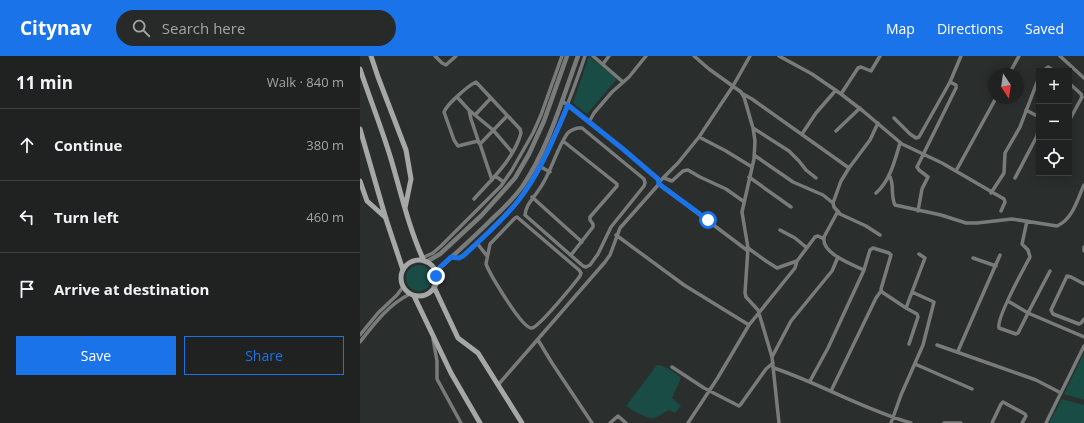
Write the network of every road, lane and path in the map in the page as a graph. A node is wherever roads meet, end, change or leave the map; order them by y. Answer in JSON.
{"nodes":[{"id":1,"x":371,"y":56,"type":"edge"},
{"id":2,"x":435,"y":56,"type":"edge"},
{"id":3,"x":456,"y":56,"type":"edge"},
{"id":4,"x":562,"y":56,"type":"edge"},
{"id":5,"x":567,"y":56,"type":"edge"},
{"id":6,"x":578,"y":56,"type":"edge"},
{"id":7,"x":585,"y":56,"type":"edge"},
{"id":8,"x":593,"y":56,"type":"edge"},
{"id":9,"x":609,"y":56,"type":"edge"},
{"id":10,"x":646,"y":56,"type":"edge"},
{"id":11,"x":694,"y":56,"type":"edge"},
{"id":12,"x":750,"y":56,"type":"edge"},
{"id":13,"x":779,"y":56,"type":"edge"},
{"id":14,"x":880,"y":56,"type":"edge"},
{"id":15,"x":961,"y":56,"type":"edge"},
{"id":16,"x":1019,"y":56,"type":"edge"},
{"id":17,"x":1060,"y":56,"type":"edge"},
{"id":18,"x":603,"y":64,"type":"junction"},
{"id":19,"x":1071,"y":66,"type":"joint"},
{"id":20,"x":1012,"y":68,"type":"edge"},
{"id":21,"x":360,"y":69,"type":"edge"},
{"id":22,"x":1084,"y":78,"type":"edge"},
{"id":23,"x":623,"y":82,"type":"junction"},
{"id":24,"x":950,"y":82,"type":"junction"},
{"id":25,"x":1036,"y":85,"type":"edge"},
{"id":26,"x":733,"y":86,"type":"junction"},
{"id":27,"x":1072,"y":86,"type":"edge"},
{"id":28,"x":836,"y":90,"type":"junction"},
{"id":29,"x":743,"y":94,"type":"junction"},
{"id":30,"x":841,"y":94,"type":"junction"},
{"id":31,"x":458,"y":97,"type":"junction"},
{"id":32,"x":491,"y":98,"type":"junction"},
{"id":33,"x":562,"y":101,"type":"junction"},
{"id":34,"x":993,"y":104,"type":"edge"},
{"id":35,"x":568,"y":105,"type":"junction"},
{"id":36,"x":860,"y":108,"type":"junction"},
{"id":37,"x":469,"y":110,"type":"junction"},
{"id":38,"x":1026,"y":110,"type":"junction"},
{"id":39,"x":475,"y":115,"type":"junction"},
{"id":40,"x":1036,"y":115,"type":"edge"},
{"id":41,"x":1072,"y":115,"type":"edge"},
{"id":42,"x":507,"y":116,"type":"junction"},
{"id":43,"x":894,"y":118,"type":"dead end"},
{"id":44,"x":589,"y":122,"type":"junction"},
{"id":45,"x":878,"y":123,"type":"junction"},
{"id":46,"x":753,"y":128,"type":"junction"},
{"id":47,"x":360,"y":129,"type":"edge"},
{"id":48,"x":493,"y":130,"type":"junction"},
{"id":49,"x":836,"y":131,"type":"dead end"},
{"id":50,"x":802,"y":134,"type":"junction"},
{"id":51,"x":699,"y":137,"type":"junction"},
{"id":52,"x":1036,"y":138,"type":"edge"},
{"id":53,"x":563,"y":141,"type":"junction"},
{"id":54,"x":900,"y":142,"type":"junction"},
{"id":55,"x":479,"y":143,"type":"junction"},
{"id":56,"x":512,"y":152,"type":"junction"},
{"id":57,"x":754,"y":154,"type":"junction"},
{"id":58,"x":924,"y":155,"type":"junction"},
{"id":59,"x":540,"y":166,"type":"junction"},
{"id":60,"x":752,"y":167,"type":"junction"},
{"id":61,"x":849,"y":168,"type":"junction"},
{"id":62,"x":956,"y":171,"type":"junction"},
{"id":63,"x":550,"y":172,"type":"junction"},
{"id":64,"x":889,"y":175,"type":"junction"},
{"id":65,"x":495,"y":176,"type":"junction"},
{"id":66,"x":749,"y":176,"type":"junction"},
{"id":67,"x":664,"y":178,"type":"junction"},
{"id":68,"x":816,"y":178,"type":"dead end"},
{"id":69,"x":1015,"y":178,"type":"dead end"},
{"id":70,"x":360,"y":180,"type":"edge"},
{"id":71,"x":492,"y":180,"type":"junction"},
{"id":72,"x":504,"y":182,"type":"junction"},
{"id":73,"x":659,"y":183,"type":"junction"},
{"id":74,"x":1084,"y":185,"type":"edge"},
{"id":75,"x":876,"y":193,"type":"dead end"},
{"id":76,"x":991,"y":193,"type":"junction"},
{"id":77,"x":532,"y":198,"type":"junction"},
{"id":78,"x":474,"y":199,"type":"dead end"},
{"id":79,"x":744,"y":201,"type":"junction"},
{"id":80,"x":833,"y":203,"type":"junction"},
{"id":81,"x":791,"y":207,"type":"dead end"},
{"id":82,"x":405,"y":209,"type":"junction"},
{"id":83,"x":838,"y":211,"type":"junction"},
{"id":84,"x":918,"y":211,"type":"junction"},
{"id":85,"x":1001,"y":211,"type":"dead end"},
{"id":86,"x":471,"y":216,"type":"junction"},
{"id":87,"x":386,"y":219,"type":"junction"},
{"id":88,"x":476,"y":221,"type":"junction"},
{"id":89,"x":1027,"y":221,"type":"junction"},
{"id":90,"x":780,"y":230,"type":"dead end"},
{"id":91,"x":880,"y":235,"type":"dead end"},
{"id":92,"x":616,"y":236,"type":"junction"},
{"id":93,"x":824,"y":239,"type":"junction"},
{"id":94,"x":582,"y":242,"type":"junction"},
{"id":95,"x":477,"y":243,"type":"junction"},
{"id":96,"x":1084,"y":247,"type":"edge"},
{"id":97,"x":806,"y":248,"type":"junction"},
{"id":98,"x":748,"y":249,"type":"junction"},
{"id":99,"x":1084,"y":251,"type":"edge"},
{"id":100,"x":920,"y":254,"type":"dead end"},
{"id":101,"x":571,"y":255,"type":"junction"},
{"id":102,"x":1000,"y":255,"type":"dead end"},
{"id":103,"x":487,"y":256,"type":"junction"},
{"id":104,"x":451,"y":257,"type":"junction"},
{"id":105,"x":838,"y":258,"type":"junction"},
{"id":106,"x":973,"y":258,"type":"dead end"},
{"id":107,"x":424,"y":261,"type":"junction"},
{"id":108,"x":797,"y":261,"type":"junction"},
{"id":109,"x":996,"y":266,"type":"junction"},
{"id":110,"x":403,"y":270,"type":"junction"},
{"id":111,"x":864,"y":270,"type":"junction"},
{"id":112,"x":1050,"y":271,"type":"dead end"},
{"id":113,"x":435,"y":272,"type":"junction"},
{"id":114,"x":1084,"y":284,"type":"edge"},
{"id":115,"x":403,"y":287,"type":"junction"},
{"id":116,"x":434,"y":287,"type":"junction"},
{"id":117,"x":881,"y":291,"type":"junction"},
{"id":118,"x":912,"y":292,"type":"junction"},
{"id":119,"x":412,"y":295,"type":"junction"},
{"id":120,"x":1008,"y":301,"type":"junction"},
{"id":121,"x":906,"y":308,"type":"junction"},
{"id":122,"x":759,"y":313,"type":"junction"},
{"id":123,"x":1028,"y":313,"type":"junction"},
{"id":124,"x":1084,"y":319,"type":"edge"},
{"id":125,"x":749,"y":325,"type":"junction"},
{"id":126,"x":433,"y":335,"type":"junction"},
{"id":127,"x":360,"y":336,"type":"edge"},
{"id":128,"x":1084,"y":337,"type":"edge"},
{"id":129,"x":538,"y":340,"type":"junction"},
{"id":130,"x":360,"y":342,"type":"edge"},
{"id":131,"x":908,"y":344,"type":"dead end"},
{"id":132,"x":936,"y":344,"type":"dead end"},
{"id":133,"x":1084,"y":346,"type":"edge"},
{"id":134,"x":958,"y":351,"type":"junction"},
{"id":135,"x":772,"y":357,"type":"junction"},
{"id":136,"x":773,"y":363,"type":"junction"},
{"id":137,"x":915,"y":364,"type":"junction"},
{"id":138,"x":672,"y":367,"type":"dead end"},
{"id":139,"x":774,"y":368,"type":"junction"},
{"id":140,"x":810,"y":381,"type":"junction"},
{"id":141,"x":498,"y":384,"type":"junction"},
{"id":142,"x":972,"y":389,"type":"dead end"},
{"id":143,"x":709,"y":390,"type":"junction"},
{"id":144,"x":831,"y":391,"type":"junction"},
{"id":145,"x":1061,"y":393,"type":"junction"},
{"id":146,"x":893,"y":418,"type":"junction"},
{"id":147,"x":461,"y":423,"type":"edge"},
{"id":148,"x":480,"y":423,"type":"edge"},
{"id":149,"x":522,"y":423,"type":"edge"},
{"id":150,"x":592,"y":423,"type":"edge"},
{"id":151,"x":610,"y":423,"type":"edge"},
{"id":152,"x":626,"y":423,"type":"edge"},
{"id":153,"x":688,"y":423,"type":"edge"},
{"id":154,"x":779,"y":423,"type":"edge"},
{"id":155,"x":891,"y":423,"type":"edge"},
{"id":156,"x":911,"y":423,"type":"edge"},
{"id":157,"x":944,"y":423,"type":"edge"},
{"id":158,"x":961,"y":423,"type":"edge"},
{"id":159,"x":992,"y":423,"type":"edge"},
{"id":160,"x":1022,"y":423,"type":"edge"},
{"id":161,"x":1046,"y":423,"type":"edge"}],
"edges":[{"from":1,"to":82,"type":"main road"},
{"from":2,"to":3,"type":"street"},
{"from":4,"to":72,"type":"street"},
{"from":5,"to":88,"type":"street"},
{"from":6,"to":33,"type":"street"},
{"from":7,"to":35,"type":"street"},
{"from":8,"to":18,"type":"street"},
{"from":9,"to":18,"type":"street"},
{"from":10,"to":23,"type":"street"},
{"from":11,"to":26,"type":"street"},
{"from":12,"to":26,"type":"street"},
{"from":13,"to":28,"type":"street"},
{"from":14,"to":30,"type":"street"},
{"from":15,"to":24,"type":"street"},
{"from":16,"to":20,"type":"street"},
{"from":17,"to":19,"type":"street"},
{"from":18,"to":23,"type":"street"},
{"from":19,"to":22,"type":"street"},
{"from":21,"to":82,"type":"main road"},
{"from":23,"to":44,"type":"street"},
{"from":24,"to":43,"type":"street"},
{"from":24,"to":58,"type":"street"},
{"from":25,"to":38,"type":"street"},
{"from":26,"to":29,"type":"street"},
{"from":26,"to":51,"type":"street"},
{"from":27,"to":41,"type":"street"},
{"from":28,"to":30,"type":"street"},
{"from":28,"to":50,"type":"street"},
{"from":29,"to":46,"type":"street"},
{"from":29,"to":50,"type":"street"},
{"from":30,"to":36,"type":"street"},
{"from":31,"to":32,"type":"street"},
{"from":31,"to":37,"type":"street"},
{"from":31,"to":55,"type":"street"},
{"from":32,"to":39,"type":"street"},
{"from":32,"to":42,"type":"street"},
{"from":33,"to":35,"type":"street"},
{"from":33,"to":104,"type":"street"},
{"from":34,"to":62,"type":"street"},
{"from":35,"to":44,"type":"street"},
{"from":35,"to":59,"type":"street"},
{"from":36,"to":45,"type":"street"},
{"from":36,"to":49,"type":"street"},
{"from":37,"to":39,"type":"street"},
{"from":37,"to":55,"type":"street"},
{"from":38,"to":40,"type":"street"},
{"from":38,"to":76,"type":"street"},
{"from":39,"to":48,"type":"street"},
{"from":42,"to":48,"type":"street"},
{"from":42,"to":56,"type":"street"},
{"from":44,"to":73,"type":"street"},
{"from":45,"to":54,"type":"street"},
{"from":45,"to":61,"type":"street"},
{"from":46,"to":57,"type":"street"},
{"from":46,"to":68,"type":"street"},
{"from":47,"to":87,"type":"main road"},
{"from":48,"to":55,"type":"street"},
{"from":48,"to":56,"type":"street"},
{"from":50,"to":61,"type":"street"},
{"from":51,"to":60,"type":"street"},
{"from":51,"to":67,"type":"street"},
{"from":52,"to":69,"type":"street"},
{"from":53,"to":63,"type":"street"},
{"from":53,"to":94,"type":"street"},
{"from":53,"to":101,"type":"street"},
{"from":54,"to":58,"type":"street"},
{"from":54,"to":64,"type":"street"},
{"from":55,"to":71,"type":"street"},
{"from":56,"to":65,"type":"street"},
{"from":57,"to":60,"type":"street"},
{"from":57,"to":80,"type":"street"},
{"from":58,"to":62,"type":"street"},
{"from":58,"to":84,"type":"street"},
{"from":59,"to":63,"type":"street"},
{"from":59,"to":95,"type":"street"},
{"from":60,"to":66,"type":"street"},
{"from":61,"to":80,"type":"street"},
{"from":62,"to":76,"type":"street"},
{"from":63,"to":77,"type":"street"},
{"from":64,"to":75,"type":"street"},
{"from":64,"to":84,"type":"street"},
{"from":65,"to":71,"type":"street"},
{"from":65,"to":72,"type":"street"},
{"from":66,"to":79,"type":"street"},
{"from":66,"to":81,"type":"street"},
{"from":67,"to":73,"type":"street"},
{"from":67,"to":79,"type":"street"},
{"from":70,"to":87,"type":"main road"},
{"from":71,"to":78,"type":"street"},
{"from":72,"to":86,"type":"street"},
{"from":73,"to":92,"type":"street"},
{"from":73,"to":98,"type":"street"},
{"from":74,"to":89,"type":"street"},
{"from":76,"to":85,"type":"street"},
{"from":77,"to":94,"type":"street"},
{"from":77,"to":101,"type":"street"},
{"from":79,"to":98,"type":"street"},
{"from":80,"to":83,"type":"street"},
{"from":82,"to":107,"type":"main road"},
{"from":83,"to":91,"type":"street"},
{"from":83,"to":93,"type":"street"},
{"from":84,"to":89,"type":"street"},
{"from":86,"to":88,"type":"street"},
{"from":86,"to":107,"type":"street"},
{"from":87,"to":110,"type":"main road"},
{"from":88,"to":107,"type":"street"},
{"from":89,"to":120,"type":"street"},
{"from":90,"to":97,"type":"street"},
{"from":92,"to":125,"type":"street"},
{"from":92,"to":129,"type":"street"},
{"from":93,"to":97,"type":"street"},
{"from":93,"to":105,"type":"street"},
{"from":94,"to":101,"type":"street"},
{"from":95,"to":103,"type":"street"},
{"from":95,"to":104,"type":"street"},
{"from":96,"to":99,"type":"street"},
{"from":97,"to":108,"type":"street"},
{"from":98,"to":108,"type":"street"},
{"from":98,"to":122,"type":"street"},
{"from":100,"to":118,"type":"street"},
{"from":102,"to":109,"type":"street"},
{"from":103,"to":103,"type":"street"},
{"from":104,"to":113,"type":"street"},
{"from":105,"to":111,"type":"street"},
{"from":105,"to":135,"type":"street"},
{"from":106,"to":109,"type":"street"},
{"from":107,"to":110,"type":"main road"},
{"from":107,"to":113,"type":"main road"},
{"from":108,"to":122,"type":"street"},
{"from":109,"to":134,"type":"street"},
{"from":110,"to":115,"type":"main road"},
{"from":111,"to":117,"type":"street"},
{"from":111,"to":140,"type":"street"},
{"from":112,"to":123,"type":"street"},
{"from":113,"to":116,"type":"main road"},
{"from":114,"to":124,"type":"street"},
{"from":115,"to":119,"type":"main road"},
{"from":115,"to":127,"type":"street"},
{"from":116,"to":119,"type":"main road"},
{"from":116,"to":141,"type":"main road"},
{"from":117,"to":121,"type":"street"},
{"from":117,"to":144,"type":"street"},
{"from":118,"to":121,"type":"street"},
{"from":118,"to":137,"type":"street"},
{"from":119,"to":126,"type":"main road"},
{"from":119,"to":130,"type":"street"},
{"from":120,"to":123,"type":"street"},
{"from":120,"to":123,"type":"street"},
{"from":121,"to":131,"type":"street"},
{"from":122,"to":125,"type":"street"},
{"from":122,"to":135,"type":"street"},
{"from":123,"to":128,"type":"street"},
{"from":125,"to":143,"type":"street"},
{"from":126,"to":147,"type":"street"},
{"from":126,"to":148,"type":"main road"},
{"from":129,"to":141,"type":"street"},
{"from":129,"to":150,"type":"street"},
{"from":132,"to":134,"type":"street"},
{"from":133,"to":145,"type":"street"},
{"from":134,"to":145,"type":"street"},
{"from":135,"to":136,"type":"street"},
{"from":136,"to":139,"type":"street"},
{"from":136,"to":143,"type":"street"},
{"from":137,"to":142,"type":"street"},
{"from":137,"to":146,"type":"street"},
{"from":138,"to":143,"type":"street"},
{"from":139,"to":140,"type":"street"},
{"from":139,"to":154,"type":"street"},
{"from":140,"to":144,"type":"street"},
{"from":141,"to":149,"type":"main road"},
{"from":143,"to":153,"type":"street"},
{"from":144,"to":146,"type":"street"},
{"from":145,"to":161,"type":"street"},
{"from":146,"to":155,"type":"street"},
{"from":146,"to":156,"type":"street"},
{"from":151,"to":152,"type":"street"},
{"from":157,"to":158,"type":"street"},
{"from":159,"to":160,"type":"street"}]}
